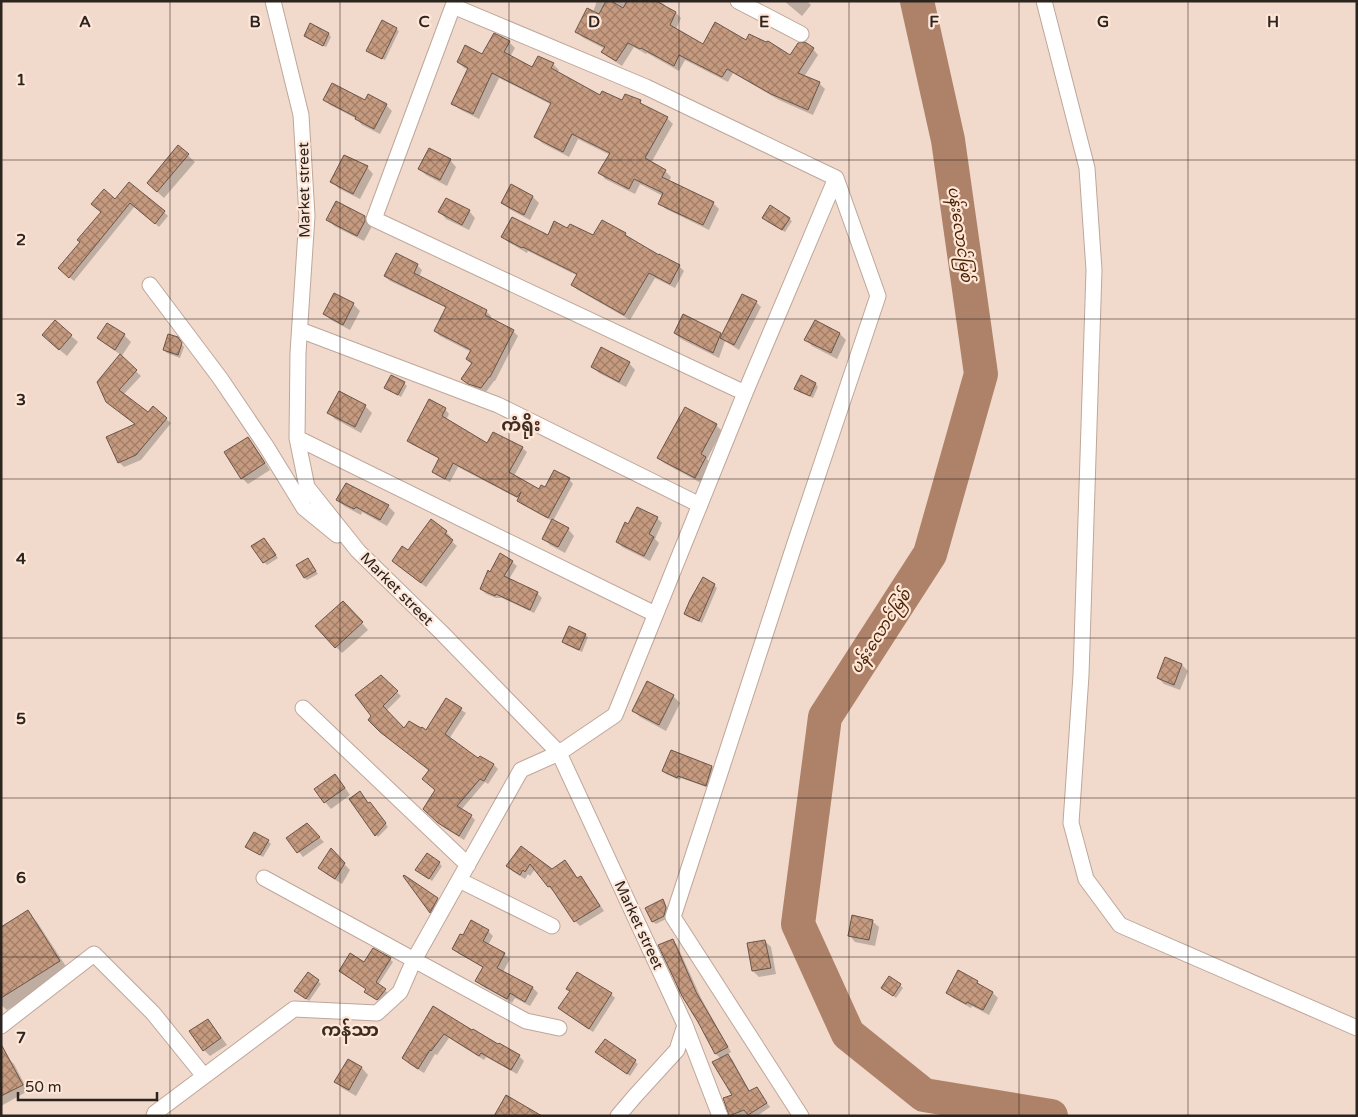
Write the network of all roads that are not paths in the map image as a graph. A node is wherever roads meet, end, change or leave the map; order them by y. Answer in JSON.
{"nodes":[{"id":1,"x":273,"y":1,"type":"edge"},
{"id":2,"x":738,"y":1,"type":"edge"},
{"id":3,"x":1044,"y":1,"type":"edge"},
{"id":4,"x":454,"y":4,"type":"edge"},
{"id":5,"x":801,"y":34,"type":"dead end"},
{"id":6,"x":836,"y":178,"type":"junction"},
{"id":7,"x":150,"y":285,"type":"dead end"},
{"id":8,"x":300,"y":330,"type":"junction"},
{"id":9,"x":746,"y":394,"type":"junction"},
{"id":10,"x":296,"y":438,"type":"junction"},
{"id":11,"x":700,"y":506,"type":"junction"},
{"id":12,"x":358,"y":551,"type":"junction"},
{"id":13,"x":655,"y":614,"type":"junction"},
{"id":14,"x":303,"y":708,"type":"dead end"},
{"id":15,"x":560,"y":753,"type":"junction"},
{"id":16,"x":468,"y":865,"type":"junction"},
{"id":17,"x":264,"y":878,"type":"dead end"},
{"id":18,"x":460,"y":880,"type":"junction"},
{"id":19,"x":552,"y":926,"type":"dead end"},
{"id":20,"x":414,"y":960,"type":"junction"},
{"id":21,"x":685,"y":1025,"type":"junction"},
{"id":22,"x":1,"y":1026,"type":"edge"},
{"id":23,"x":559,"y":1028,"type":"dead end"},
{"id":24,"x":1357,"y":1028,"type":"edge"},
{"id":25,"x":204,"y":1076,"type":"junction"},
{"id":26,"x":154,"y":1116,"type":"edge"},
{"id":27,"x":618,"y":1116,"type":"edge"},
{"id":28,"x":720,"y":1116,"type":"edge"},
{"id":29,"x":800,"y":1116,"type":"edge"}],
"edges":[{"from":1,"to":8,"type":"street","name":"Market street"},
{"from":2,"to":5,"type":"street"},
{"from":3,"to":24,"type":"street"},
{"from":4,"to":6,"type":"street"},
{"from":4,"to":9,"type":"street"},
{"from":6,"to":9,"type":"street"},
{"from":6,"to":29,"type":"street"},
{"from":7,"to":12,"type":"street"},
{"from":8,"to":10,"type":"street","name":"Market street"},
{"from":8,"to":11,"type":"street"},
{"from":9,"to":11,"type":"street"},
{"from":10,"to":12,"type":"street","name":"Market street"},
{"from":10,"to":13,"type":"street"},
{"from":11,"to":13,"type":"street"},
{"from":12,"to":15,"type":"street","name":"Market street"},
{"from":13,"to":15,"type":"street"},
{"from":14,"to":16,"type":"street"},
{"from":15,"to":16,"type":"street"},
{"from":15,"to":21,"type":"street","name":"Market street"},
{"from":16,"to":18,"type":"street"},
{"from":17,"to":20,"type":"street"},
{"from":18,"to":19,"type":"street"},
{"from":18,"to":20,"type":"street"},
{"from":20,"to":23,"type":"street"},
{"from":20,"to":25,"type":"street"},
{"from":21,"to":27,"type":"street"},
{"from":21,"to":28,"type":"street","name":"Market street"},
{"from":22,"to":25,"type":"street"},
{"from":25,"to":26,"type":"street"}]}
